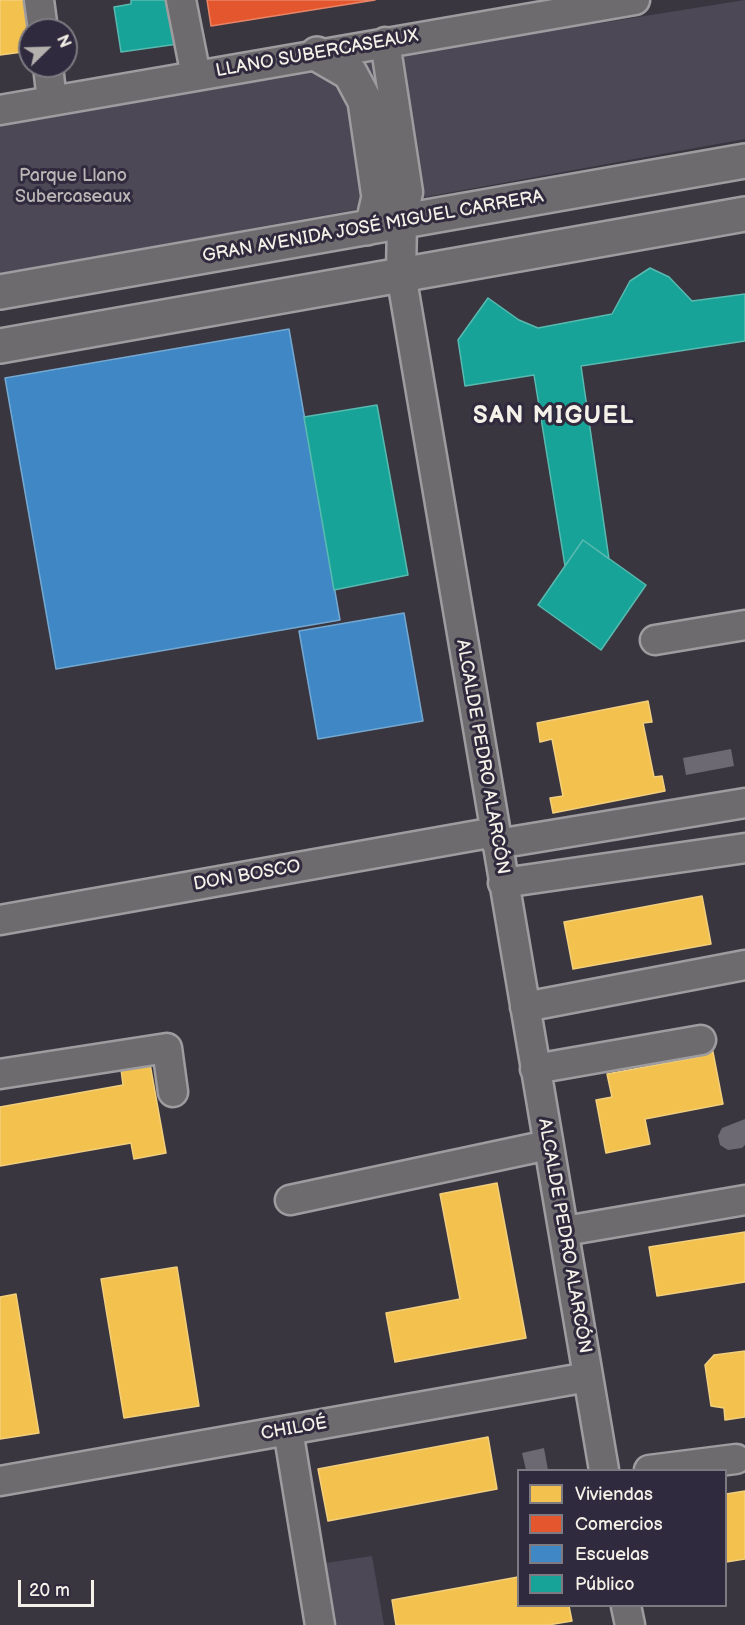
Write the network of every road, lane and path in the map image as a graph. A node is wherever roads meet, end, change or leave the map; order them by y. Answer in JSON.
{"nodes":[{"id":1,"x":39,"y":0,"type":"edge"},
{"id":2,"x":181,"y":0,"type":"edge"},
{"id":3,"x":635,"y":0,"type":"edge"},
{"id":4,"x":41,"y":18,"type":"edge"},
{"id":5,"x":385,"y":42,"type":"junction"},
{"id":6,"x":317,"y":54,"type":"junction"},
{"id":7,"x":196,"y":76,"type":"junction"},
{"id":8,"x":49,"y":78,"type":"edge"},
{"id":9,"x":52,"y":101,"type":"junction"},
{"id":10,"x":0,"y":110,"type":"edge"},
{"id":11,"x":745,"y":160,"type":"edge"},
{"id":12,"x":745,"y":214,"type":"edge"},
{"id":13,"x":402,"y":222,"type":"junction"},
{"id":14,"x":368,"y":228,"type":"junction"},
{"id":15,"x":401,"y":274,"type":"junction"},
{"id":16,"x":0,"y":292,"type":"edge"},
{"id":17,"x":0,"y":346,"type":"edge"},
{"id":18,"x":745,"y":625,"type":"edge"},
{"id":19,"x":655,"y":640,"type":"dead end"},
{"id":20,"x":745,"y":803,"type":"edge"},
{"id":21,"x":496,"y":838,"type":"junction"},
{"id":22,"x":745,"y":848,"type":"edge"},
{"id":23,"x":504,"y":883,"type":"junction"},
{"id":24,"x":0,"y":920,"type":"edge"},
{"id":25,"x":745,"y":965,"type":"edge"},
{"id":26,"x":525,"y":1007,"type":"junction"},
{"id":27,"x":701,"y":1040,"type":"dead end"},
{"id":28,"x":535,"y":1069,"type":"junction"},
{"id":29,"x":0,"y":1074,"type":"edge"},
{"id":30,"x":172,"y":1092,"type":"dead end"},
{"id":31,"x":548,"y":1145,"type":"junction"},
{"id":32,"x":290,"y":1200,"type":"dead end"},
{"id":33,"x":745,"y":1200,"type":"edge"},
{"id":34,"x":565,"y":1231,"type":"junction"},
{"id":35,"x":588,"y":1377,"type":"junction"},
{"id":36,"x":288,"y":1430,"type":"junction"},
{"id":37,"x":736,"y":1459,"type":"dead end"},
{"id":38,"x":604,"y":1469,"type":"edge"},
{"id":39,"x":657,"y":1469,"type":"edge"},
{"id":40,"x":0,"y":1480,"type":"edge"},
{"id":41,"x":627,"y":1607,"type":"edge"},
{"id":42,"x":320,"y":1625,"type":"edge"},
{"id":43,"x":630,"y":1625,"type":"edge"}],
"edges":[{"from":1,"to":4,"type":"street"},
{"from":2,"to":7,"type":"street"},
{"from":3,"to":5,"type":"street","name":"LLANO SUBERCASEAUX"},
{"from":5,"to":6,"type":"street","name":"LLANO SUBERCASEAUX"},
{"from":5,"to":13,"type":"street","name":"ALCALDE PEDRO ALARCÓN"},
{"from":6,"to":7,"type":"street","name":"LLANO SUBERCASEAUX"},
{"from":6,"to":14,"type":"main road"},
{"from":7,"to":9,"type":"street","name":"LLANO SUBERCASEAUX"},
{"from":8,"to":9,"type":"street"},
{"from":9,"to":10,"type":"street","name":"LLANO SUBERCASEAUX"},
{"from":11,"to":13,"type":"main road","name":"GRAN AVENIDA JOSÉ MIGUEL CARRERA"},
{"from":12,"to":15,"type":"main road"},
{"from":13,"to":14,"type":"main road","name":"GRAN AVENIDA JOSÉ MIGUEL CARRERA"},
{"from":13,"to":15,"type":"street","name":"ALCALDE PEDRO ALARCÓN"},
{"from":14,"to":16,"type":"main road","name":"GRAN AVENIDA JOSÉ MIGUEL CARRERA"},
{"from":15,"to":17,"type":"main road"},
{"from":15,"to":21,"type":"street","name":"ALCALDE PEDRO ALARCÓN"},
{"from":18,"to":19,"type":"street"},
{"from":20,"to":21,"type":"street","name":"DON BOSCO"},
{"from":21,"to":23,"type":"street","name":"ALCALDE PEDRO ALARCÓN"},
{"from":21,"to":24,"type":"street","name":"DON BOSCO"},
{"from":22,"to":23,"type":"street"},
{"from":23,"to":26,"type":"street","name":"ALCALDE PEDRO ALARCÓN"},
{"from":25,"to":26,"type":"street"},
{"from":26,"to":28,"type":"street","name":"ALCALDE PEDRO ALARCÓN"},
{"from":27,"to":28,"type":"street"},
{"from":28,"to":31,"type":"street","name":"ALCALDE PEDRO ALARCÓN"},
{"from":29,"to":30,"type":"street"},
{"from":31,"to":32,"type":"street"},
{"from":31,"to":34,"type":"street","name":"ALCALDE PEDRO ALARCÓN"},
{"from":33,"to":34,"type":"street"},
{"from":34,"to":35,"type":"street","name":"ALCALDE PEDRO ALARCÓN"},
{"from":35,"to":36,"type":"street","name":"CHILOÉ"},
{"from":35,"to":38,"type":"street","name":"ALCALDE PEDRO ALARCÓN"},
{"from":36,"to":40,"type":"street","name":"CHILOÉ"},
{"from":36,"to":42,"type":"street"},
{"from":37,"to":39,"type":"street"},
{"from":41,"to":43,"type":"street"}]}
